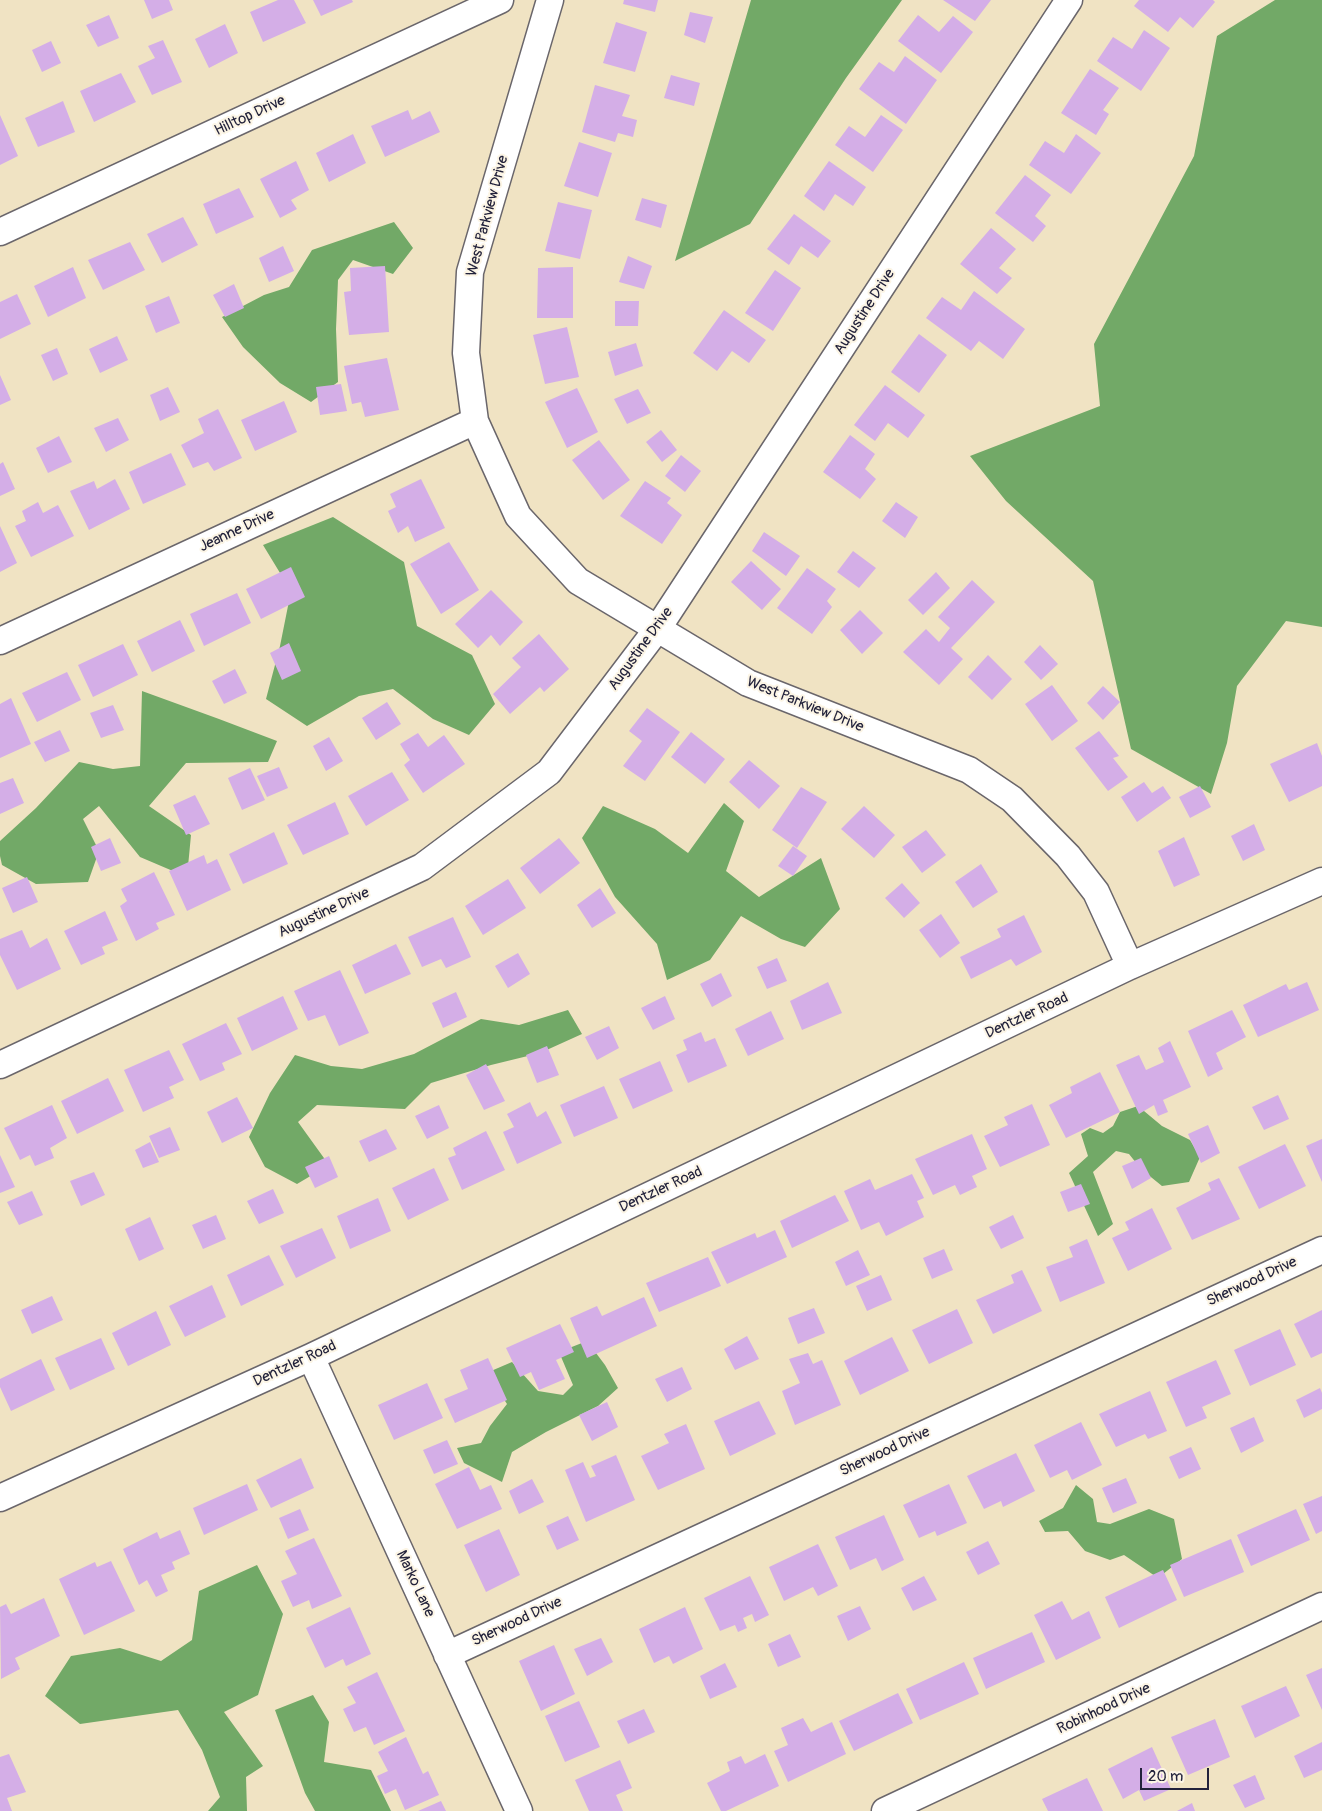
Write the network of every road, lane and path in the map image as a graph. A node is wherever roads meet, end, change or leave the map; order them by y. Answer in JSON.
{"nodes":[{"id":1,"x":500,"y":0,"type":"edge"},
{"id":2,"x":550,"y":0,"type":"edge"},
{"id":3,"x":1069,"y":0,"type":"edge"},
{"id":4,"x":0,"y":232,"type":"edge"},
{"id":5,"x":475,"y":421,"type":"junction"},
{"id":6,"x":658,"y":628,"type":"junction"},
{"id":7,"x":0,"y":641,"type":"edge"},
{"id":8,"x":1322,"y":881,"type":"edge"},
{"id":9,"x":1130,"y":966,"type":"junction"},
{"id":10,"x":0,"y":1065,"type":"edge"},
{"id":11,"x":1322,"y":1250,"type":"edge"},
{"id":12,"x":310,"y":1357,"type":"junction"},
{"id":13,"x":0,"y":1498,"type":"edge"},
{"id":14,"x":1322,"y":1606,"type":"edge"},
{"id":15,"x":447,"y":1655,"type":"junction"},
{"id":16,"x":519,"y":1811,"type":"edge"},
{"id":17,"x":885,"y":1811,"type":"edge"}],
"edges":[{"from":1,"to":4,"type":"street","name":"Hilltop Drive"},
{"from":2,"to":5,"type":"street","name":"West Parkview Drive"},
{"from":3,"to":6,"type":"street","name":"Augustine Drive"},
{"from":5,"to":6,"type":"street","name":"West Parkview Drive"},
{"from":5,"to":7,"type":"street","name":"Jeanne Drive"},
{"from":6,"to":9,"type":"street","name":"West Parkview Drive"},
{"from":6,"to":10,"type":"street","name":"Augustine Drive"},
{"from":8,"to":9,"type":"street","name":"Dentzler Road"},
{"from":9,"to":12,"type":"street","name":"Dentzler Road"},
{"from":11,"to":15,"type":"street","name":"Sherwood Drive"},
{"from":12,"to":13,"type":"street","name":"Dentzler Road"},
{"from":12,"to":15,"type":"street","name":"Marko Lane"},
{"from":14,"to":17,"type":"street","name":"Robinhood Drive"},
{"from":15,"to":16,"type":"street","name":"Marko Lane"}]}
